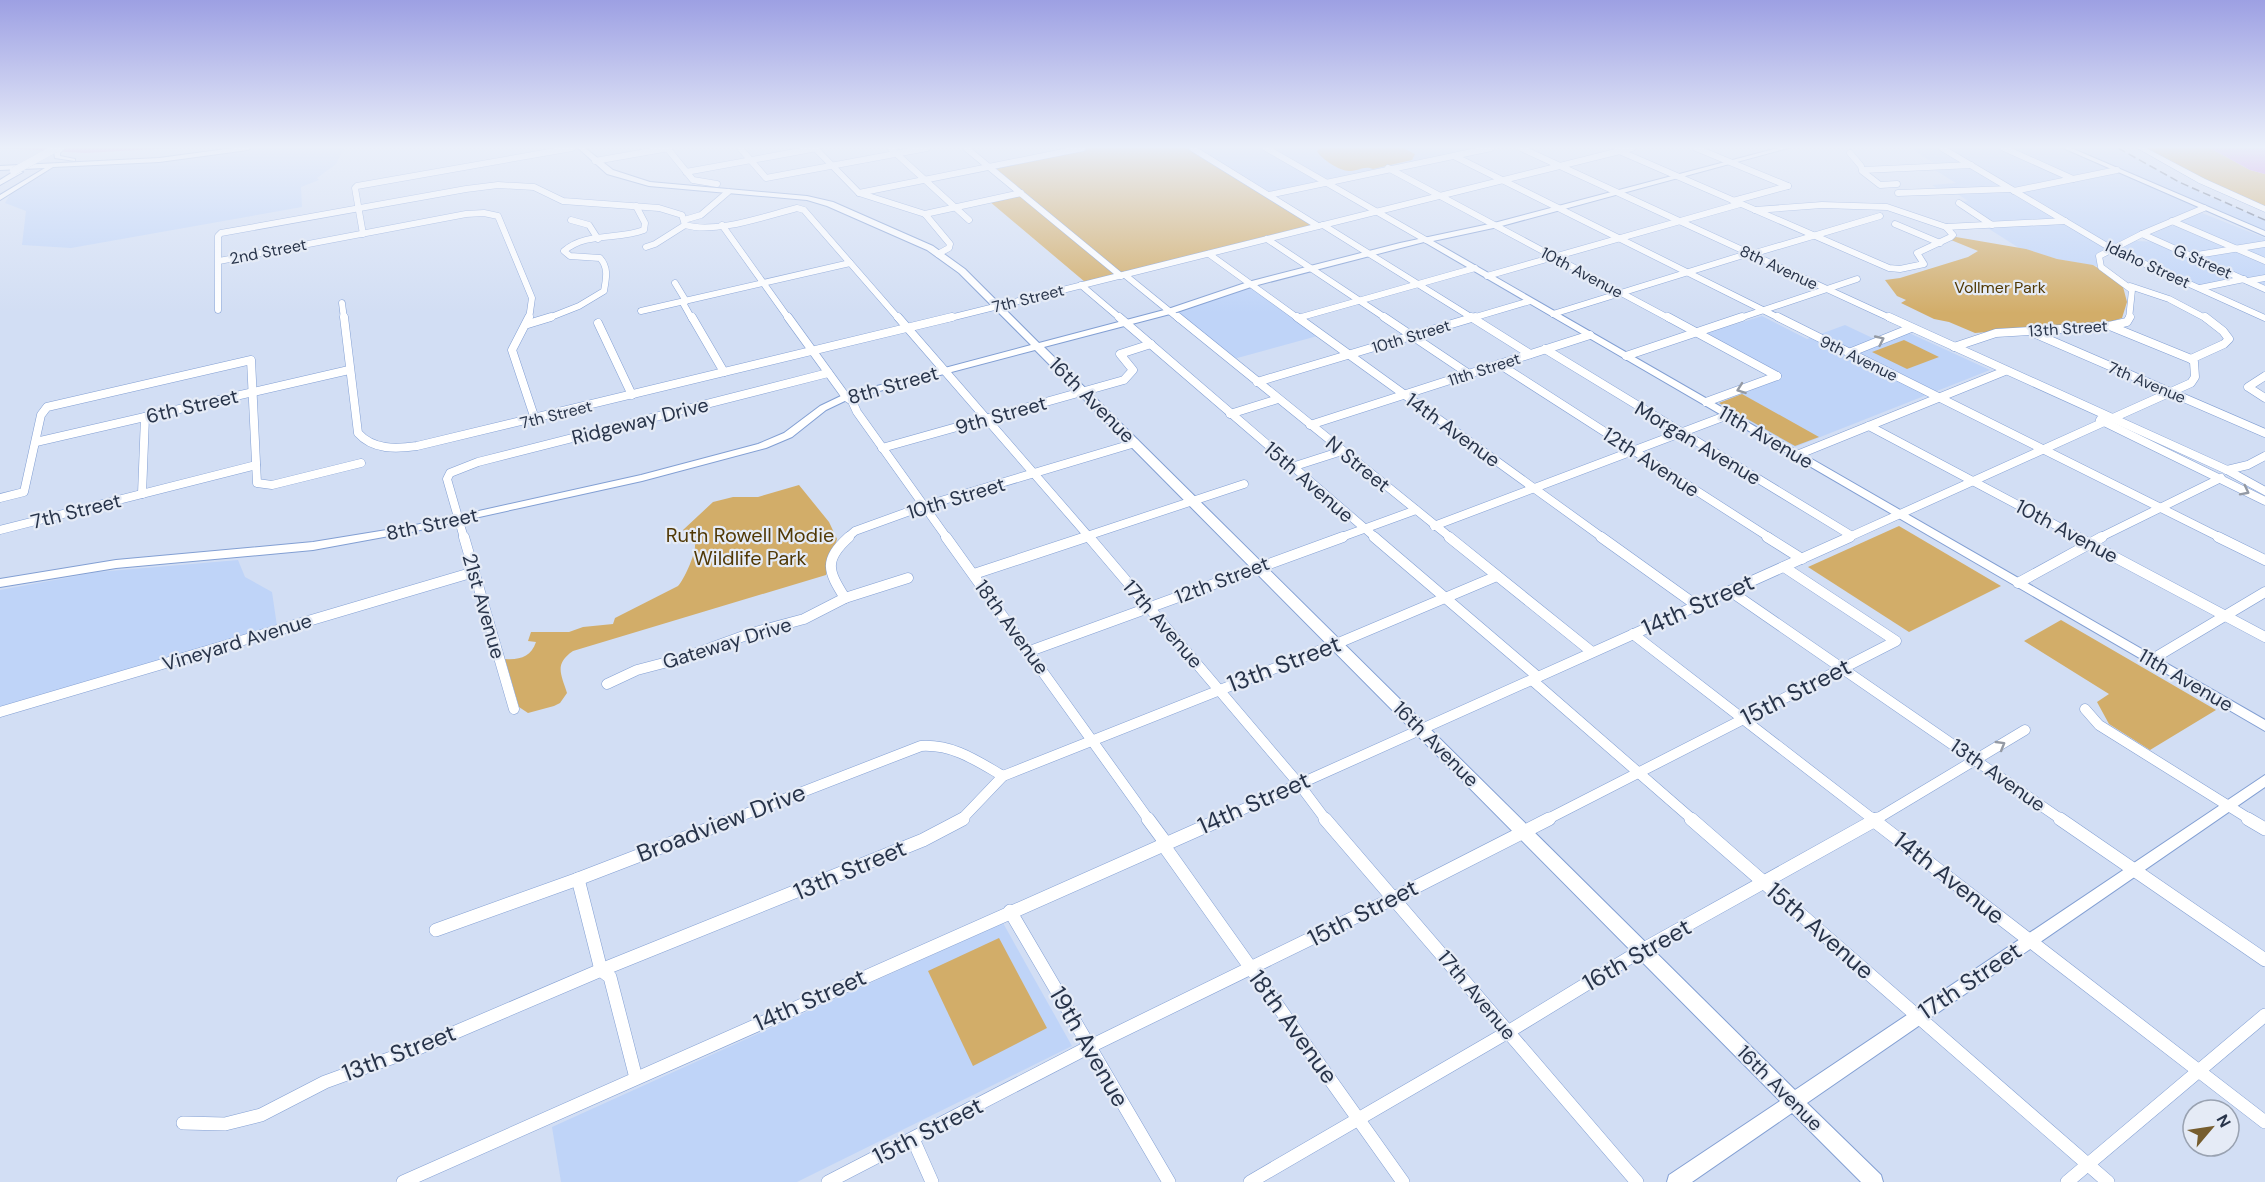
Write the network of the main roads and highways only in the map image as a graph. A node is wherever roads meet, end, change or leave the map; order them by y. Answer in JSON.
{"nodes":[{"id":1,"x":827,"y":203,"type":"edge"},
{"id":2,"x":1576,"y":203,"type":"edge"},
{"id":3,"x":2193,"y":203,"type":"edge"},
{"id":4,"x":2265,"y":234,"type":"edge"},
{"id":5,"x":1426,"y":240,"type":"junction"},
{"id":6,"x":1038,"y":346,"type":"junction"},
{"id":7,"x":0,"y":583,"type":"edge"},
{"id":8,"x":2265,"y":726,"type":"edge"},
{"id":9,"x":2265,"y":780,"type":"edge"},
{"id":10,"x":1794,"y":1102,"type":"junction"},
{"id":11,"x":1676,"y":1182,"type":"edge"},
{"id":12,"x":1874,"y":1182,"type":"edge"}],
"edges":[{"from":1,"to":6,"type":"main road","name":"16th Avenue"},
{"from":2,"to":5,"type":"main road","name":"8th Street"},
{"from":3,"to":4,"type":"main road"},
{"from":5,"to":6,"type":"main road","name":"8th Street"},
{"from":5,"to":8,"type":"main road","name":"11th Avenue"},
{"from":6,"to":7,"type":"main road","name":"8th Street"},
{"from":6,"to":10,"type":"main road","name":"16th Avenue"},
{"from":9,"to":10,"type":"main road","name":"17th Street"},
{"from":10,"to":11,"type":"main road","name":"17th Street"},
{"from":10,"to":12,"type":"main road","name":"16th Avenue"}]}
